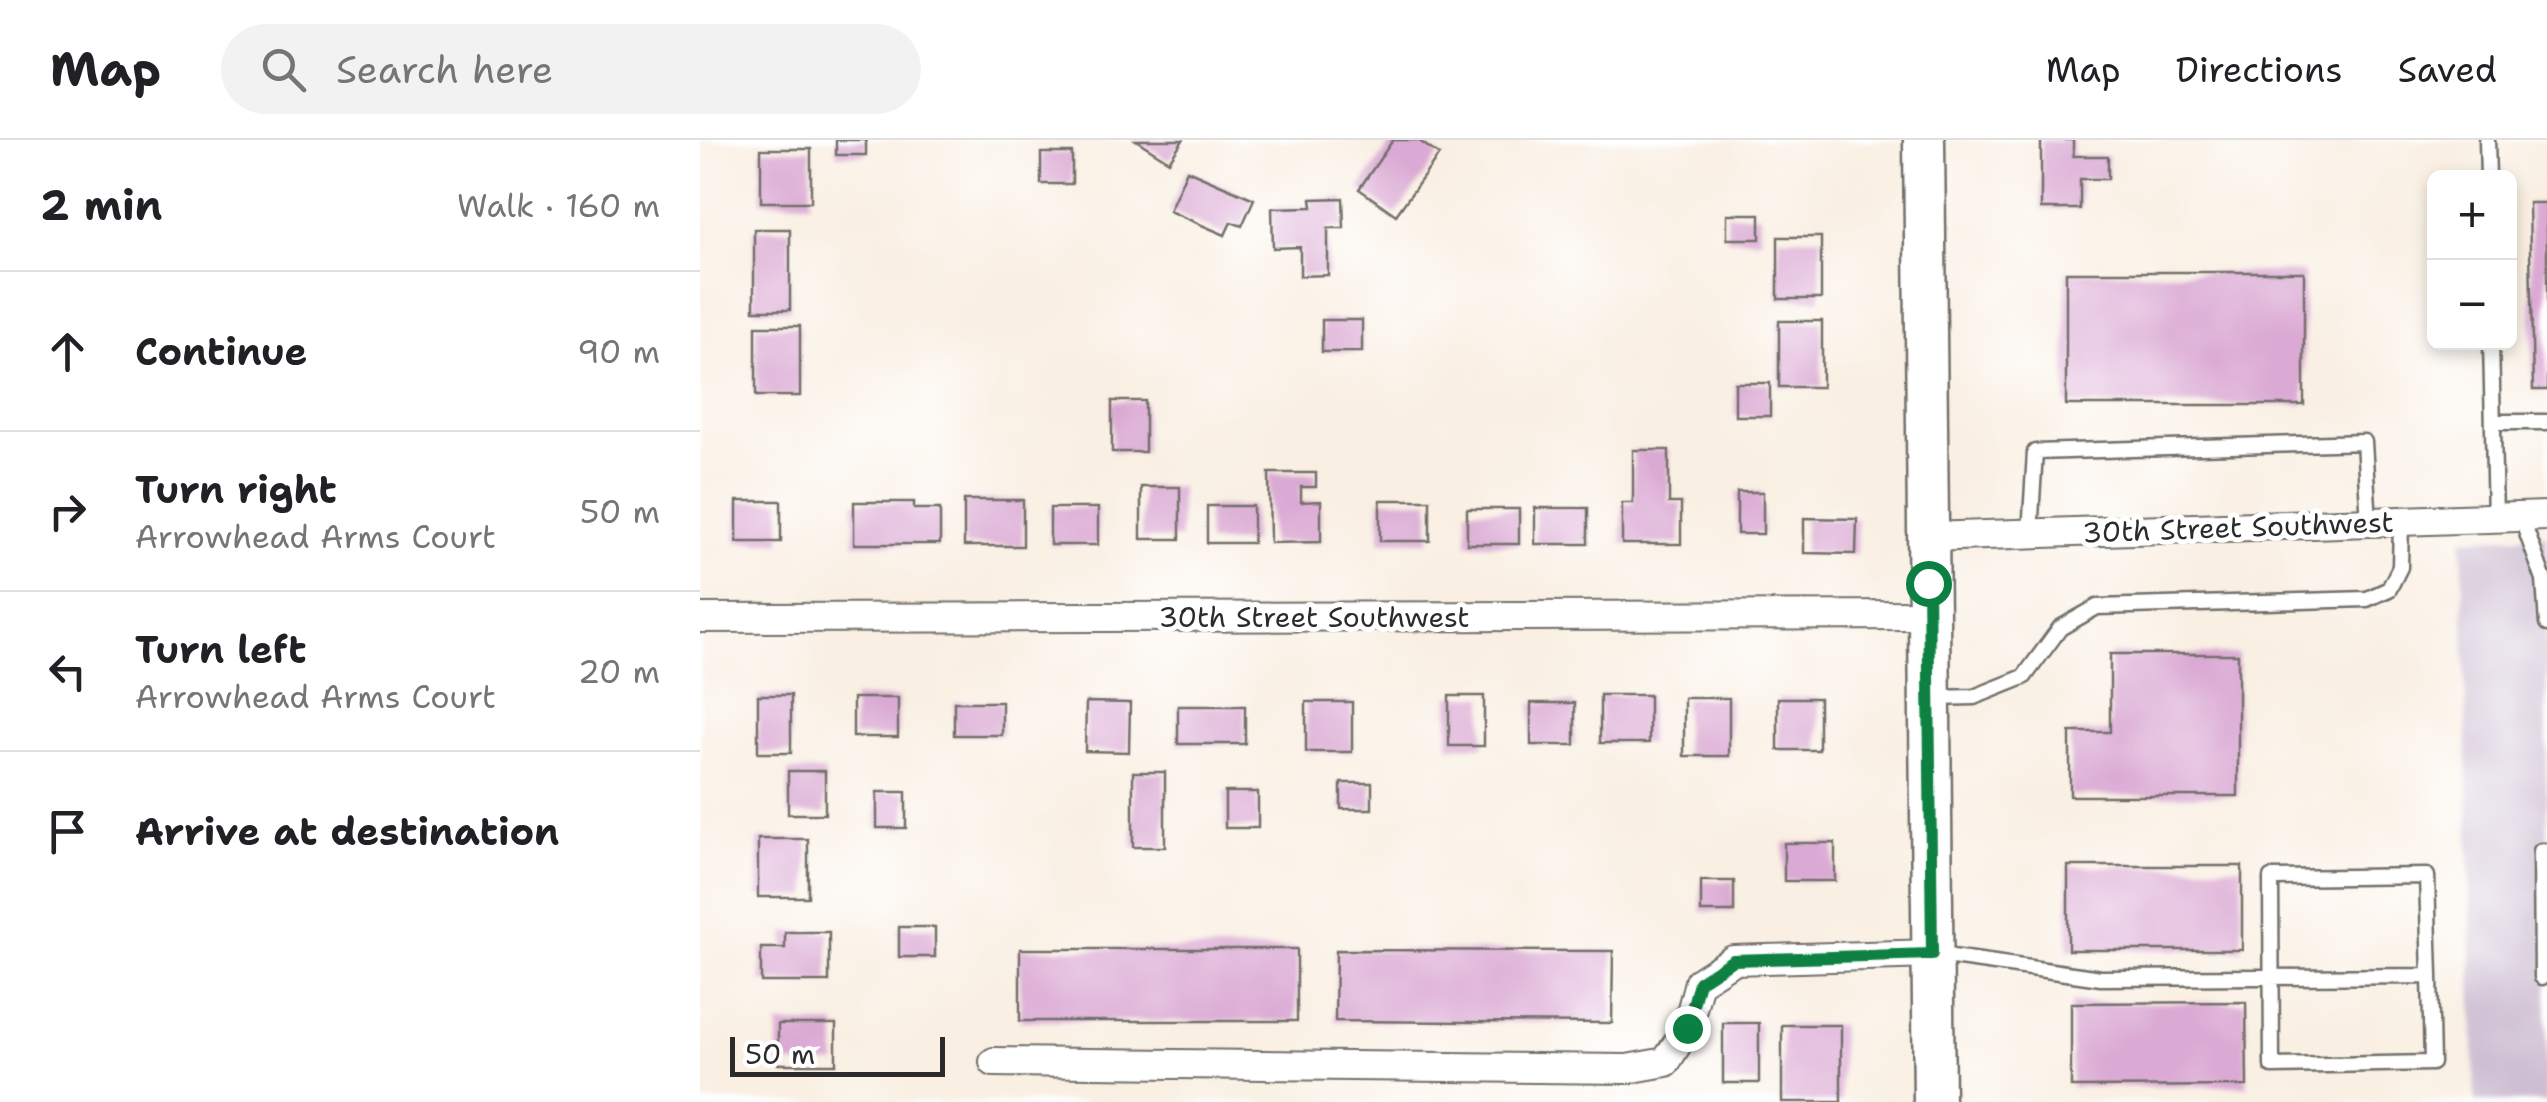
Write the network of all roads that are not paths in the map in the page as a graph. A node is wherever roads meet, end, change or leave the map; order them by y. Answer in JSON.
{"nodes":[{"id":1,"x":1924,"y":140,"type":"edge"},
{"id":2,"x":2487,"y":140,"type":"edge"},
{"id":3,"x":2488,"y":170,"type":"edge"},
{"id":4,"x":2491,"y":350,"type":"edge"},
{"id":5,"x":2493,"y":422,"type":"junction"},
{"id":6,"x":2547,"y":422,"type":"edge"},
{"id":7,"x":2521,"y":517,"type":"edge"},
{"id":8,"x":2401,"y":521,"type":"junction"},
{"id":9,"x":2369,"y":522,"type":"junction"},
{"id":10,"x":2030,"y":534,"type":"junction"},
{"id":11,"x":1928,"y":537,"type":"junction"},
{"id":12,"x":1928,"y":615,"type":"junction"},
{"id":13,"x":700,"y":618,"type":"edge"},
{"id":14,"x":2547,"y":624,"type":"edge"},
{"id":15,"x":1930,"y":698,"type":"junction"},
{"id":16,"x":2547,"y":851,"type":"edge"},
{"id":17,"x":1932,"y":954,"type":"junction"},
{"id":18,"x":2430,"y":976,"type":"junction"},
{"id":19,"x":2271,"y":977,"type":"junction"},
{"id":20,"x":2542,"y":977,"type":"dead end"},
{"id":21,"x":994,"y":1062,"type":"dead end"},
{"id":22,"x":1934,"y":1102,"type":"edge"}],
"edges":[{"from":1,"to":11,"type":"street"},
{"from":2,"to":3,"type":"lane"},
{"from":4,"to":5,"type":"lane"},
{"from":5,"to":6,"type":"lane"},
{"from":5,"to":7,"type":"lane"},
{"from":7,"to":8,"type":"street","name":"30th Street Southwest"},
{"from":7,"to":14,"type":"lane"},
{"from":8,"to":9,"type":"street","name":"30th Street Southwest"},
{"from":8,"to":15,"type":"lane"},
{"from":9,"to":10,"type":"street","name":"30th Street Southwest"},
{"from":9,"to":10,"type":"lane"},
{"from":10,"to":11,"type":"street","name":"30th Street Southwest"},
{"from":11,"to":12,"type":"street"},
{"from":12,"to":13,"type":"street","name":"30th Street Southwest"},
{"from":12,"to":15,"type":"street"},
{"from":15,"to":17,"type":"street"},
{"from":16,"to":20,"type":"lane"},
{"from":17,"to":19,"type":"lane"},
{"from":17,"to":21,"type":"street"},
{"from":17,"to":22,"type":"street"},
{"from":18,"to":19,"type":"lane"},
{"from":18,"to":19,"type":"lane"},
{"from":18,"to":19,"type":"lane"}]}
